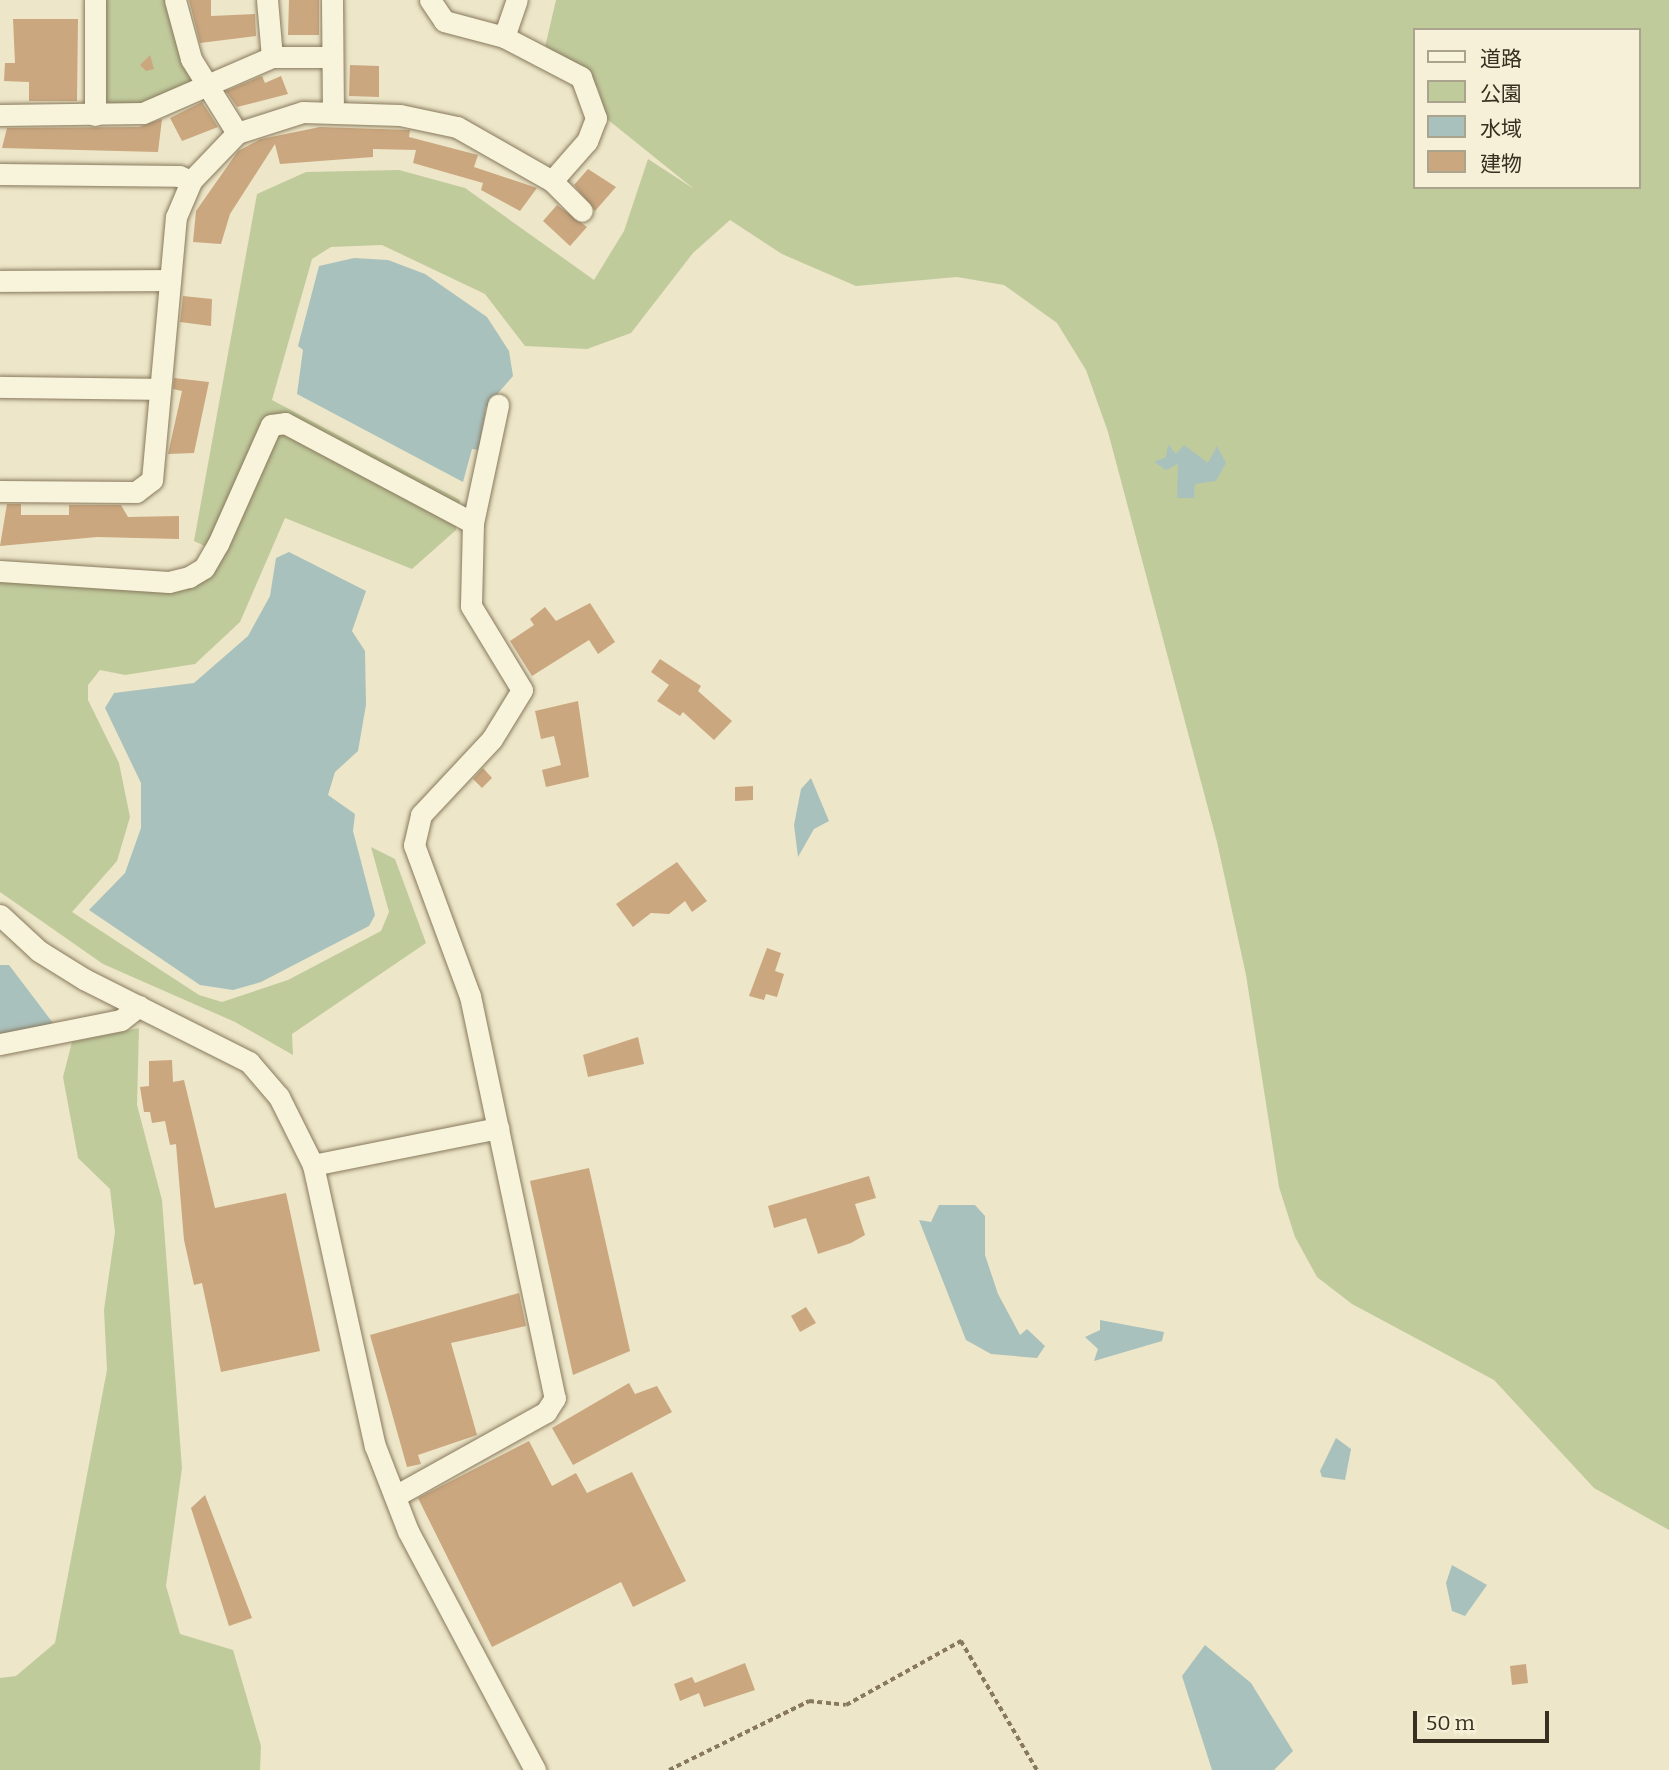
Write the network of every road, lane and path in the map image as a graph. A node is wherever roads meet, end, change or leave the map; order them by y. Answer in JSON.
{"nodes":[{"id":1,"x":95,"y":0,"type":"edge"},
{"id":2,"x":175,"y":0,"type":"edge"},
{"id":3,"x":267,"y":0,"type":"edge"},
{"id":4,"x":332,"y":0,"type":"edge"},
{"id":5,"x":430,"y":0,"type":"edge"},
{"id":6,"x":517,"y":0,"type":"edge"},
{"id":7,"x":504,"y":37,"type":"junction"},
{"id":8,"x":272,"y":57,"type":"junction"},
{"id":9,"x":331,"y":57,"type":"junction"},
{"id":10,"x":206,"y":85,"type":"junction"},
{"id":11,"x":333,"y":112,"type":"junction"},
{"id":12,"x":0,"y":115,"type":"edge"},
{"id":13,"x":95,"y":115,"type":"junction"},
{"id":14,"x":237,"y":132,"type":"junction"},
{"id":15,"x":0,"y":174,"type":"edge"},
{"id":16,"x":191,"y":181,"type":"junction"},
{"id":17,"x":552,"y":181,"type":"junction"},
{"id":18,"x":582,"y":211,"type":"dead end"},
{"id":19,"x":167,"y":280,"type":"junction"},
{"id":20,"x":0,"y":281,"type":"edge"},
{"id":21,"x":0,"y":387,"type":"edge"},
{"id":22,"x":159,"y":388,"type":"junction"},
{"id":23,"x":498,"y":405,"type":"dead end"},
{"id":24,"x":0,"y":491,"type":"edge"},
{"id":25,"x":473,"y":523,"type":"junction"},
{"id":26,"x":0,"y":571,"type":"edge"},
{"id":27,"x":3,"y":924,"type":"edge"},
{"id":28,"x":139,"y":1006,"type":"junction"},
{"id":29,"x":0,"y":1044,"type":"edge"},
{"id":30,"x":498,"y":1128,"type":"junction"},
{"id":31,"x":313,"y":1165,"type":"junction"},
{"id":32,"x":395,"y":1496,"type":"junction"},
{"id":33,"x":535,"y":1770,"type":"edge"},
{"id":34,"x":669,"y":1770,"type":"edge"},
{"id":35,"x":1037,"y":1770,"type":"edge"}],
"edges":[{"from":1,"to":13,"type":"street"},
{"from":2,"to":10,"type":"street"},
{"from":3,"to":8,"type":"street"},
{"from":4,"to":9,"type":"street"},
{"from":5,"to":7,"type":"street"},
{"from":6,"to":7,"type":"street"},
{"from":7,"to":17,"type":"street"},
{"from":8,"to":9,"type":"street"},
{"from":8,"to":10,"type":"street"},
{"from":9,"to":11,"type":"street"},
{"from":10,"to":13,"type":"street"},
{"from":10,"to":14,"type":"street"},
{"from":11,"to":14,"type":"street"},
{"from":11,"to":17,"type":"street"},
{"from":12,"to":13,"type":"street"},
{"from":14,"to":16,"type":"street"},
{"from":15,"to":16,"type":"street"},
{"from":16,"to":19,"type":"street"},
{"from":17,"to":18,"type":"street"},
{"from":19,"to":20,"type":"street"},
{"from":19,"to":22,"type":"street"},
{"from":21,"to":22,"type":"street"},
{"from":22,"to":24,"type":"street"},
{"from":23,"to":25,"type":"street"},
{"from":25,"to":26,"type":"street"},
{"from":25,"to":30,"type":"street"},
{"from":27,"to":28,"type":"street"},
{"from":28,"to":29,"type":"street"},
{"from":28,"to":31,"type":"street"},
{"from":30,"to":31,"type":"street"},
{"from":30,"to":32,"type":"street"},
{"from":31,"to":32,"type":"street"},
{"from":32,"to":33,"type":"street"},
{"from":34,"to":35,"type":"path"}]}
